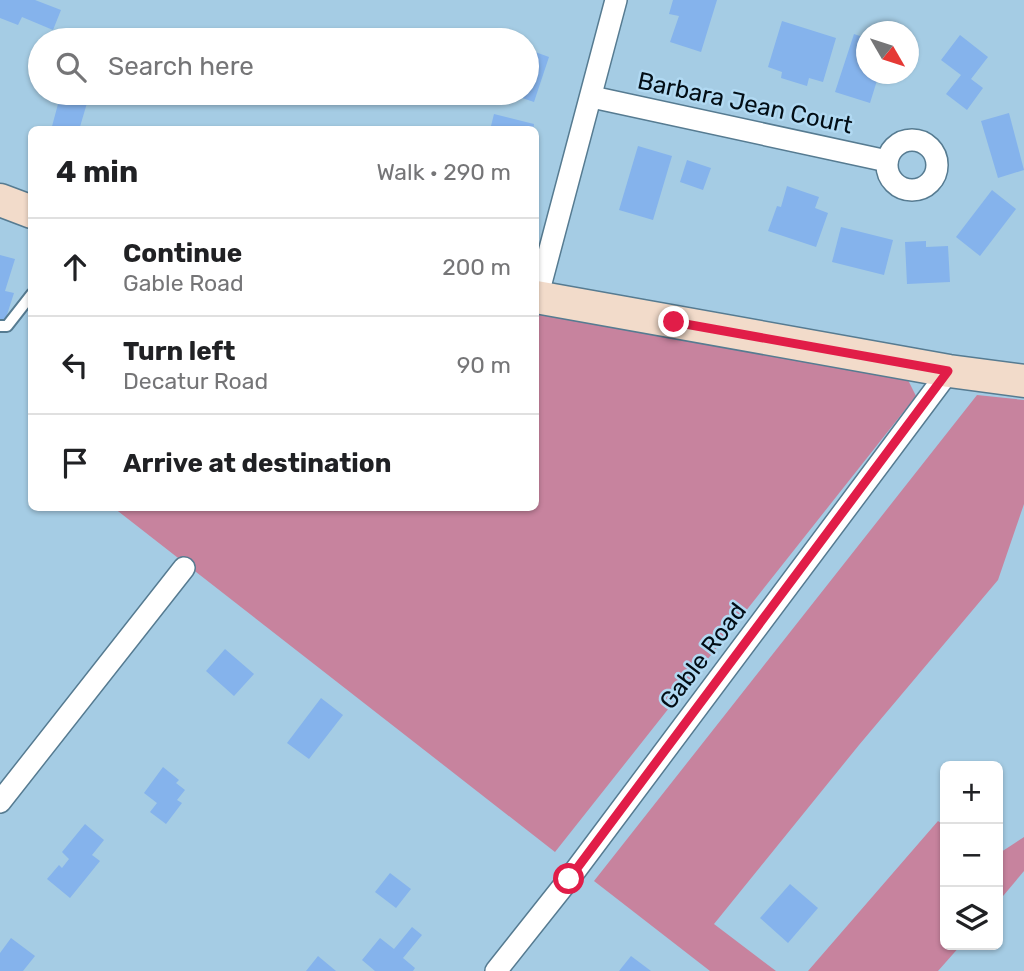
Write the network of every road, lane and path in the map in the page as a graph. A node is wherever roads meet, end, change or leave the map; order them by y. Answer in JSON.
{"nodes":[{"id":1,"x":616,"y":0,"type":"edge"},
{"id":2,"x":592,"y":97,"type":"junction"},
{"id":3,"x":887,"y":161,"type":"dead end"},
{"id":4,"x":0,"y":200,"type":"edge"},
{"id":5,"x":28,"y":210,"type":"edge"},
{"id":6,"x":539,"y":287,"type":"edge"},
{"id":7,"x":28,"y":299,"type":"edge"},
{"id":8,"x":539,"y":299,"type":"edge"},
{"id":9,"x":0,"y":326,"type":"edge"},
{"id":10,"x":948,"y":371,"type":"junction"},
{"id":11,"x":1024,"y":381,"type":"edge"},
{"id":12,"x":184,"y":568,"type":"dead end"},
{"id":13,"x":0,"y":802,"type":"edge"},
{"id":14,"x":496,"y":971,"type":"edge"}],
"edges":[{"from":1,"to":2,"type":"street"},
{"from":2,"to":3,"type":"street","name":"Barbara Jean Court"},
{"from":2,"to":6,"type":"street"},
{"from":4,"to":5,"type":"street"},
{"from":7,"to":9,"type":"lane"},
{"from":8,"to":10,"type":"street"},
{"from":10,"to":11,"type":"street"},
{"from":10,"to":14,"type":"street","name":"Gable Road"},
{"from":12,"to":13,"type":"street"}]}
